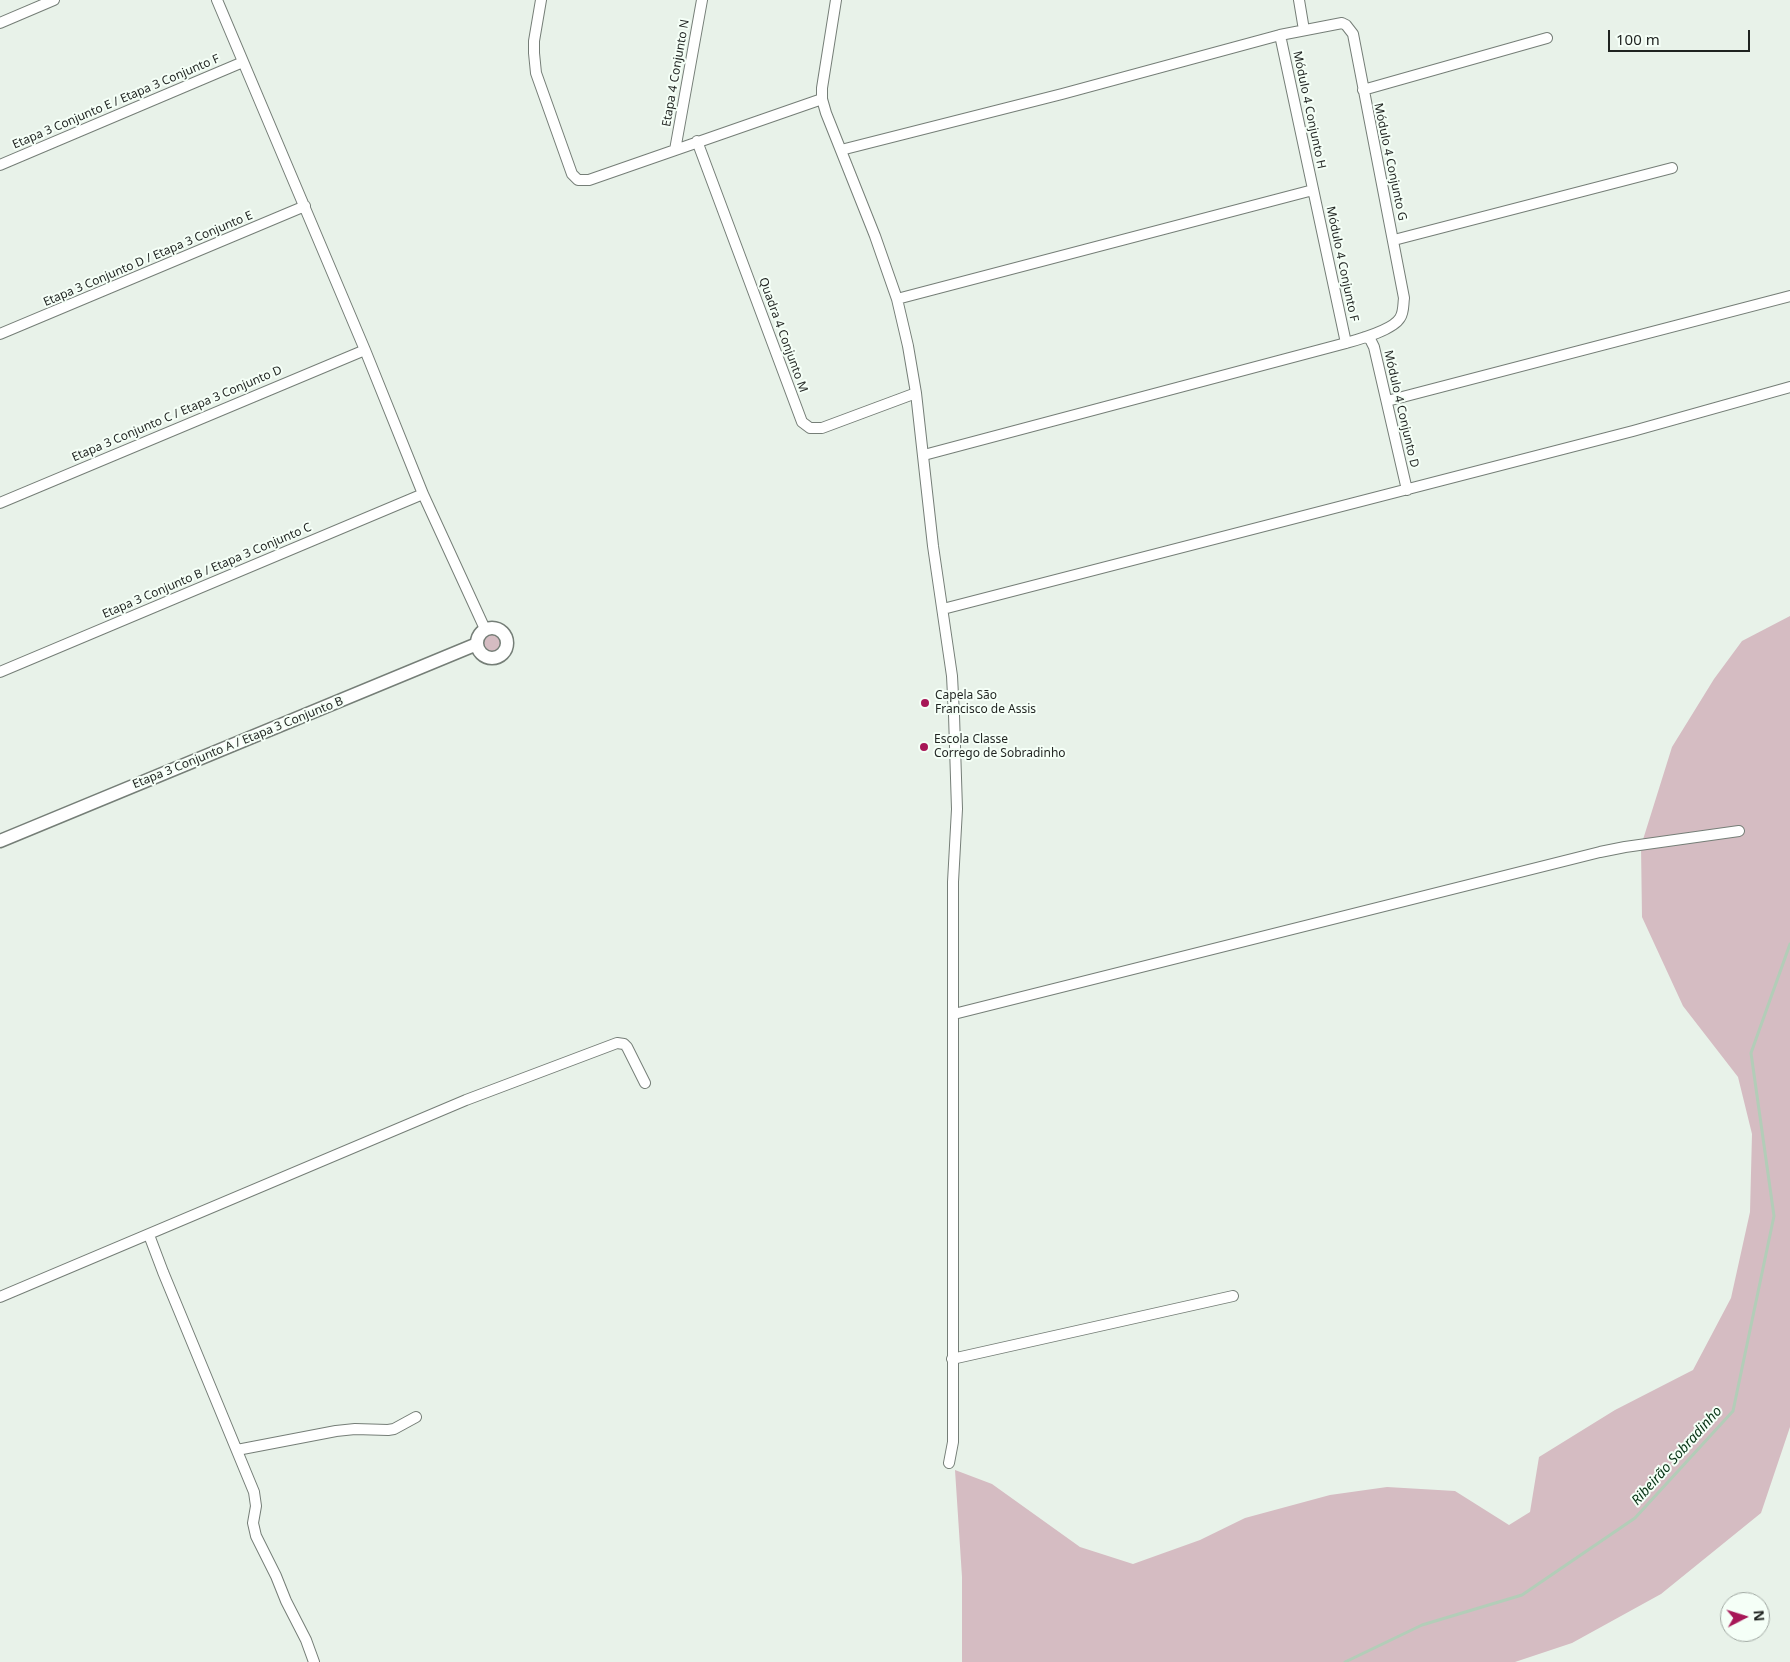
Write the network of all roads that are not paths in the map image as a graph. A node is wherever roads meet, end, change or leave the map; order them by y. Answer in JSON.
{"nodes":[{"id":1,"x":54,"y":0,"type":"edge"},
{"id":2,"x":217,"y":0,"type":"edge"},
{"id":3,"x":541,"y":0,"type":"edge"},
{"id":4,"x":702,"y":0,"type":"edge"},
{"id":5,"x":836,"y":0,"type":"edge"},
{"id":6,"x":1298,"y":0,"type":"edge"},
{"id":7,"x":0,"y":23,"type":"edge"},
{"id":8,"x":1304,"y":30,"type":"junction"},
{"id":9,"x":1280,"y":35,"type":"junction"},
{"id":10,"x":1547,"y":38,"type":"dead end"},
{"id":11,"x":243,"y":62,"type":"junction"},
{"id":12,"x":1363,"y":90,"type":"junction"},
{"id":13,"x":822,"y":99,"type":"junction"},
{"id":14,"x":698,"y":141,"type":"junction"},
{"id":15,"x":675,"y":150,"type":"junction"},
{"id":16,"x":841,"y":150,"type":"junction"},
{"id":17,"x":0,"y":165,"type":"edge"},
{"id":18,"x":1672,"y":168,"type":"dead end"},
{"id":19,"x":1313,"y":190,"type":"junction"},
{"id":20,"x":305,"y":206,"type":"junction"},
{"id":21,"x":1394,"y":240,"type":"junction"},
{"id":22,"x":1790,"y":296,"type":"edge"},
{"id":23,"x":897,"y":300,"type":"junction"},
{"id":24,"x":0,"y":334,"type":"edge"},
{"id":25,"x":1365,"y":337,"type":"junction"},
{"id":26,"x":1346,"y":343,"type":"junction"},
{"id":27,"x":365,"y":350,"type":"junction"},
{"id":28,"x":1790,"y":387,"type":"edge"},
{"id":29,"x":916,"y":393,"type":"junction"},
{"id":30,"x":1387,"y":401,"type":"junction"},
{"id":31,"x":924,"y":456,"type":"junction"},
{"id":32,"x":1407,"y":490,"type":"junction"},
{"id":33,"x":423,"y":494,"type":"junction"},
{"id":34,"x":0,"y":503,"type":"edge"},
{"id":35,"x":943,"y":609,"type":"junction"},
{"id":36,"x":485,"y":629,"type":"junction"},
{"id":37,"x":477,"y":644,"type":"junction"},
{"id":38,"x":0,"y":672,"type":"edge"},
{"id":39,"x":1739,"y":831,"type":"dead end"},
{"id":40,"x":0,"y":841,"type":"edge"},
{"id":41,"x":954,"y":1014,"type":"junction"},
{"id":42,"x":645,"y":1083,"type":"dead end"},
{"id":43,"x":150,"y":1235,"type":"junction"},
{"id":44,"x":1233,"y":1296,"type":"dead end"},
{"id":45,"x":0,"y":1297,"type":"edge"},
{"id":46,"x":952,"y":1359,"type":"junction"},
{"id":47,"x":416,"y":1417,"type":"dead end"},
{"id":48,"x":237,"y":1450,"type":"junction"},
{"id":49,"x":949,"y":1463,"type":"dead end"},
{"id":50,"x":314,"y":1662,"type":"edge"}],
"edges":[{"from":1,"to":7,"type":"street"},
{"from":2,"to":11,"type":"street"},
{"from":3,"to":15,"type":"street"},
{"from":4,"to":15,"type":"street","name":"Etapa 4 Conjunto N"},
{"from":5,"to":13,"type":"street"},
{"from":6,"to":8,"type":"street"},
{"from":8,"to":9,"type":"street"},
{"from":8,"to":12,"type":"street","name":"Módulo 4 Conjunto G"},
{"from":9,"to":16,"type":"street"},
{"from":9,"to":19,"type":"street","name":"Módulo 4 Conjunto H"},
{"from":10,"to":12,"type":"street"},
{"from":11,"to":17,"type":"street","name":"Etapa 3 Conjunto E / Etapa 3 Conjunto F"},
{"from":11,"to":20,"type":"street"},
{"from":12,"to":21,"type":"street","name":"Módulo 4 Conjunto G"},
{"from":13,"to":14,"type":"street"},
{"from":13,"to":16,"type":"street"},
{"from":14,"to":15,"type":"street"},
{"from":14,"to":29,"type":"street","name":"Quadra 4 Conjunto M"},
{"from":16,"to":23,"type":"street"},
{"from":18,"to":21,"type":"street"},
{"from":19,"to":23,"type":"street"},
{"from":19,"to":26,"type":"street","name":"Módulo 4 Conjunto F"},
{"from":20,"to":24,"type":"street","name":"Etapa 3 Conjunto D / Etapa 3 Conjunto E"},
{"from":20,"to":27,"type":"street"},
{"from":21,"to":25,"type":"street","name":"Módulo 4 Conjunto G"},
{"from":22,"to":30,"type":"street"},
{"from":23,"to":29,"type":"street"},
{"from":25,"to":26,"type":"street"},
{"from":25,"to":30,"type":"street","name":"Módulo 4 Conjunto D"},
{"from":26,"to":31,"type":"street"},
{"from":27,"to":33,"type":"street"},
{"from":27,"to":34,"type":"street","name":"Etapa 3 Conjunto C / Etapa 3 Conjunto D"},
{"from":28,"to":32,"type":"street"},
{"from":29,"to":31,"type":"street"},
{"from":30,"to":32,"type":"street","name":"Módulo 4 Conjunto D"},
{"from":31,"to":35,"type":"street"},
{"from":32,"to":35,"type":"street"},
{"from":33,"to":36,"type":"street"},
{"from":33,"to":38,"type":"street","name":"Etapa 3 Conjunto B / Etapa 3 Conjunto C"},
{"from":35,"to":41,"type":"street"},
{"from":36,"to":37,"type":"street"},
{"from":36,"to":37,"type":"street"},
{"from":37,"to":40,"type":"street","name":"Etapa 3 Conjunto A / Etapa 3 Conjunto B"},
{"from":39,"to":41,"type":"street"},
{"from":41,"to":46,"type":"street"},
{"from":42,"to":43,"type":"street"},
{"from":43,"to":45,"type":"street"},
{"from":43,"to":48,"type":"street"},
{"from":44,"to":46,"type":"street"},
{"from":46,"to":49,"type":"street"},
{"from":47,"to":48,"type":"street"},
{"from":48,"to":50,"type":"street"}]}
